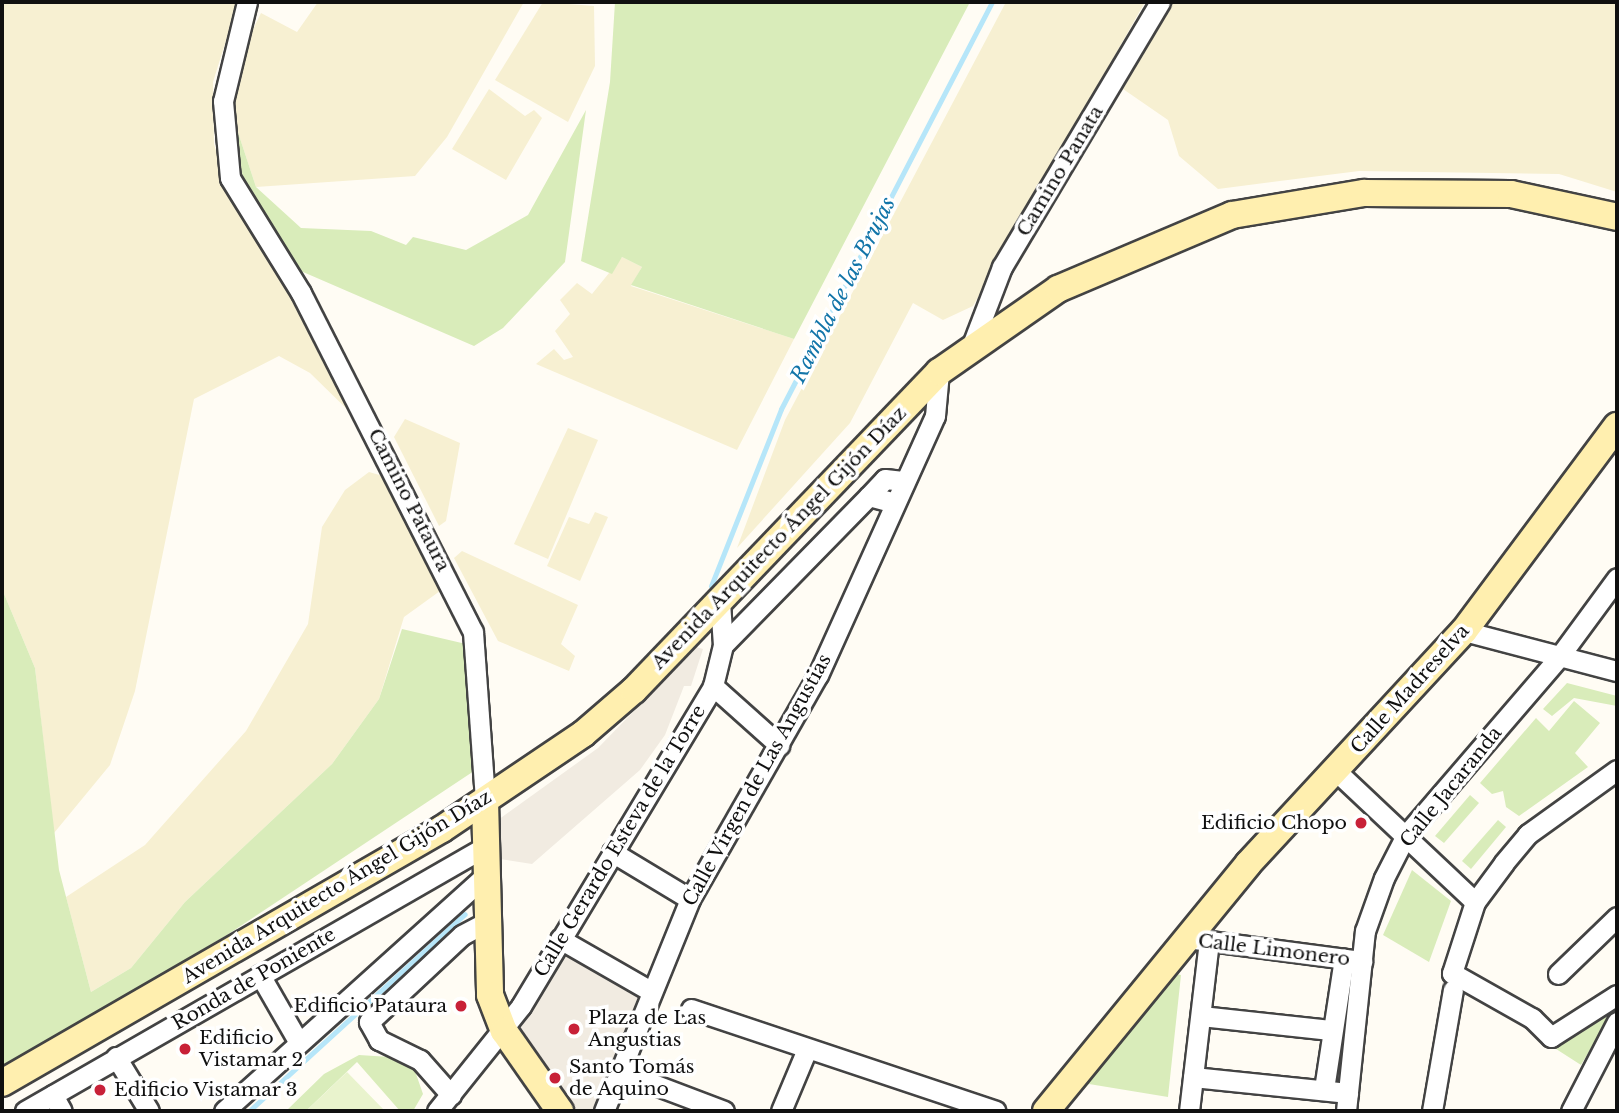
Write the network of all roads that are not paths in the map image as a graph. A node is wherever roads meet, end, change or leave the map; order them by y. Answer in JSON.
{"nodes":[{"id":1,"x":247,"y":2,"type":"edge"},
{"id":2,"x":1160,"y":2,"type":"edge"},
{"id":3,"x":1617,"y":218,"type":"edge"},
{"id":4,"x":972,"y":345,"type":"junction"},
{"id":5,"x":939,"y":372,"type":"junction"},
{"id":6,"x":902,"y":408,"type":"junction"},
{"id":7,"x":1617,"y":426,"type":"edge"},
{"id":8,"x":927,"y":434,"type":"junction"},
{"id":9,"x":905,"y":481,"type":"junction"},
{"id":10,"x":869,"y":496,"type":"junction"},
{"id":11,"x":894,"y":503,"type":"junction"},
{"id":12,"x":1617,"y":578,"type":"edge"},
{"id":13,"x":720,"y":602,"type":"junction"},
{"id":14,"x":1464,"y":631,"type":"junction"},
{"id":15,"x":723,"y":645,"type":"junction"},
{"id":16,"x":1559,"y":657,"type":"junction"},
{"id":17,"x":1617,"y":671,"type":"edge"},
{"id":18,"x":713,"y":686,"type":"junction"},
{"id":19,"x":779,"y":745,"type":"junction"},
{"id":20,"x":1335,"y":770,"type":"junction"},
{"id":21,"x":1617,"y":770,"type":"edge"},
{"id":22,"x":485,"y":801,"type":"junction"},
{"id":23,"x":442,"y":829,"type":"junction"},
{"id":24,"x":1406,"y":835,"type":"junction"},
{"id":25,"x":484,"y":848,"type":"junction"},
{"id":26,"x":612,"y":852,"type":"junction"},
{"id":27,"x":487,"y":874,"type":"junction"},
{"id":28,"x":690,"y":899,"type":"junction"},
{"id":29,"x":1475,"y":902,"type":"junction"},
{"id":30,"x":1617,"y":917,"type":"edge"},
{"id":31,"x":488,"y":921,"type":"junction"},
{"id":32,"x":560,"y":939,"type":"junction"},
{"id":33,"x":1198,"y":940,"type":"junction"},
{"id":34,"x":1353,"y":960,"type":"junction"},
{"id":35,"x":1558,"y":974,"type":"dead end"},
{"id":36,"x":260,"y":975,"type":"junction"},
{"id":37,"x":1452,"y":990,"type":"dead end"},
{"id":38,"x":652,"y":992,"type":"junction"},
{"id":39,"x":1617,"y":995,"type":"edge"},
{"id":40,"x":691,"y":1009,"type":"dead end"},
{"id":41,"x":1200,"y":1016,"type":"junction"},
{"id":42,"x":1617,"y":1022,"type":"edge"},
{"id":43,"x":1330,"y":1030,"type":"junction"},
{"id":44,"x":504,"y":1031,"type":"junction"},
{"id":45,"x":298,"y":1041,"type":"junction"},
{"id":46,"x":807,"y":1049,"type":"junction"},
{"id":47,"x":116,"y":1057,"type":"junction"},
{"id":48,"x":621,"y":1072,"type":"junction"},
{"id":49,"x":1193,"y":1077,"type":"junction"},
{"id":50,"x":2,"y":1083,"type":"edge"},
{"id":51,"x":1324,"y":1089,"type":"junction"},
{"id":52,"x":451,"y":1095,"type":"junction"},
{"id":53,"x":1347,"y":1102,"type":"edge"},
{"id":54,"x":57,"y":1103,"type":"edge"},
{"id":55,"x":553,"y":1109,"type":"edge"},
{"id":56,"x":25,"y":1111,"type":"edge"},
{"id":57,"x":149,"y":1111,"type":"edge"},
{"id":58,"x":224,"y":1111,"type":"edge"},
{"id":59,"x":437,"y":1111,"type":"edge"},
{"id":60,"x":604,"y":1111,"type":"edge"},
{"id":61,"x":724,"y":1111,"type":"edge"},
{"id":62,"x":781,"y":1111,"type":"edge"},
{"id":63,"x":995,"y":1111,"type":"edge"},
{"id":64,"x":1046,"y":1111,"type":"edge"},
{"id":65,"x":1189,"y":1111,"type":"edge"},
{"id":66,"x":1432,"y":1111,"type":"edge"},
{"id":67,"x":1571,"y":1111,"type":"edge"}],
"edges":[{"from":1,"to":22,"type":"street","name":"Camino Pataura"},
{"from":2,"to":4,"type":"street","name":"Camino Panata"},
{"from":3,"to":4,"type":"main road","name":"Avenida Arquitecto Ángel Gijón Díaz"},
{"from":4,"to":5,"type":"main road","name":"Avenida Arquitecto Ángel Gijón Díaz"},
{"from":5,"to":6,"type":"main road","name":"Avenida Arquitecto Ángel Gijón Díaz"},
{"from":5,"to":8,"type":"street","name":"Calle Virgen de Las Angustias"},
{"from":6,"to":8,"type":"street"},
{"from":6,"to":13,"type":"main road","name":"Avenida Arquitecto Ángel Gijón Díaz"},
{"from":7,"to":14,"type":"main road","name":"Calle Madreselva"},
{"from":8,"to":9,"type":"street","name":"Calle Virgen de Las Angustias"},
{"from":9,"to":10,"type":"street"},
{"from":9,"to":11,"type":"street","name":"Calle Virgen de Las Angustias"},
{"from":10,"to":11,"type":"street"},
{"from":10,"to":15,"type":"street"},
{"from":11,"to":19,"type":"street","name":"Calle Virgen de Las Angustias"},
{"from":12,"to":16,"type":"street","name":"Calle Jacaranda"},
{"from":13,"to":15,"type":"street","name":"Calle Gerardo Esteva de la Torre"},
{"from":13,"to":22,"type":"main road","name":"Avenida Arquitecto Ángel Gijón Díaz"},
{"from":14,"to":16,"type":"street"},
{"from":14,"to":20,"type":"main road","name":"Calle Madreselva"},
{"from":15,"to":18,"type":"street","name":"Calle Gerardo Esteva de la Torre"},
{"from":16,"to":17,"type":"street"},
{"from":16,"to":24,"type":"street","name":"Calle Jacaranda"},
{"from":18,"to":19,"type":"street"},
{"from":18,"to":26,"type":"street","name":"Calle Gerardo Esteva de la Torre"},
{"from":19,"to":28,"type":"street","name":"Calle Virgen de Las Angustias"},
{"from":20,"to":24,"type":"street"},
{"from":20,"to":33,"type":"main road","name":"Calle Madreselva"},
{"from":21,"to":29,"type":"street"},
{"from":22,"to":23,"type":"main road","name":"Avenida Arquitecto Ángel Gijón Díaz"},
{"from":22,"to":25,"type":"main road","name":"Camino Pataura"},
{"from":23,"to":25,"type":"main road"},
{"from":23,"to":50,"type":"main road","name":"Avenida Arquitecto Ángel Gijón Díaz"},
{"from":24,"to":29,"type":"street"},
{"from":24,"to":34,"type":"street","name":"Calle Jacaranda"},
{"from":25,"to":27,"type":"main road","name":"Camino Pataura"},
{"from":25,"to":36,"type":"street","name":"Ronda de Poniente"},
{"from":26,"to":28,"type":"street"},
{"from":26,"to":32,"type":"street","name":"Calle Gerardo Esteva de la Torre"},
{"from":27,"to":31,"type":"main road","name":"Camino Pataura"},
{"from":27,"to":45,"type":"street"},
{"from":28,"to":38,"type":"street","name":"Calle Virgen de Las Angustias"},
{"from":29,"to":39,"type":"street"},
{"from":30,"to":35,"type":"street"},
{"from":31,"to":44,"type":"main road","name":"Camino Pataura"},
{"from":31,"to":52,"type":"street"},
{"from":32,"to":38,"type":"street"},
{"from":32,"to":44,"type":"street","name":"Calle Gerardo Esteva de la Torre"},
{"from":33,"to":34,"type":"street","name":"Calle Limonero"},
{"from":33,"to":41,"type":"street"},
{"from":33,"to":64,"type":"main road","name":"Calle Madreselva"},
{"from":34,"to":43,"type":"street","name":"Calle Jacaranda"},
{"from":34,"to":53,"type":"street","name":"Calle Jacaranda"},
{"from":36,"to":45,"type":"street"},
{"from":36,"to":47,"type":"street","name":"Ronda de Poniente"},
{"from":37,"to":66,"type":"street"},
{"from":38,"to":48,"type":"street","name":"Calle Virgen de Las Angustias"},
{"from":40,"to":46,"type":"street"},
{"from":41,"to":43,"type":"street"},
{"from":41,"to":49,"type":"street"},
{"from":42,"to":67,"type":"street"},
{"from":43,"to":51,"type":"street","name":"Calle Jacaranda"},
{"from":44,"to":52,"type":"street","name":"Calle Gerardo Esteva de la Torre"},
{"from":44,"to":55,"type":"main road","name":"Camino Pataura"},
{"from":45,"to":58,"type":"street"},
{"from":46,"to":62,"type":"street"},
{"from":46,"to":63,"type":"street"},
{"from":47,"to":54,"type":"street","name":"Ronda de Poniente"},
{"from":47,"to":57,"type":"street"},
{"from":48,"to":60,"type":"street","name":"Calle Virgen de Las Angustias"},
{"from":48,"to":61,"type":"street"},
{"from":49,"to":51,"type":"street"},
{"from":49,"to":65,"type":"street"},
{"from":51,"to":53,"type":"street"},
{"from":52,"to":59,"type":"street","name":"Calle Gerardo Esteva de la Torre"},
{"from":54,"to":56,"type":"street","name":"Ronda de Poniente"}]}
